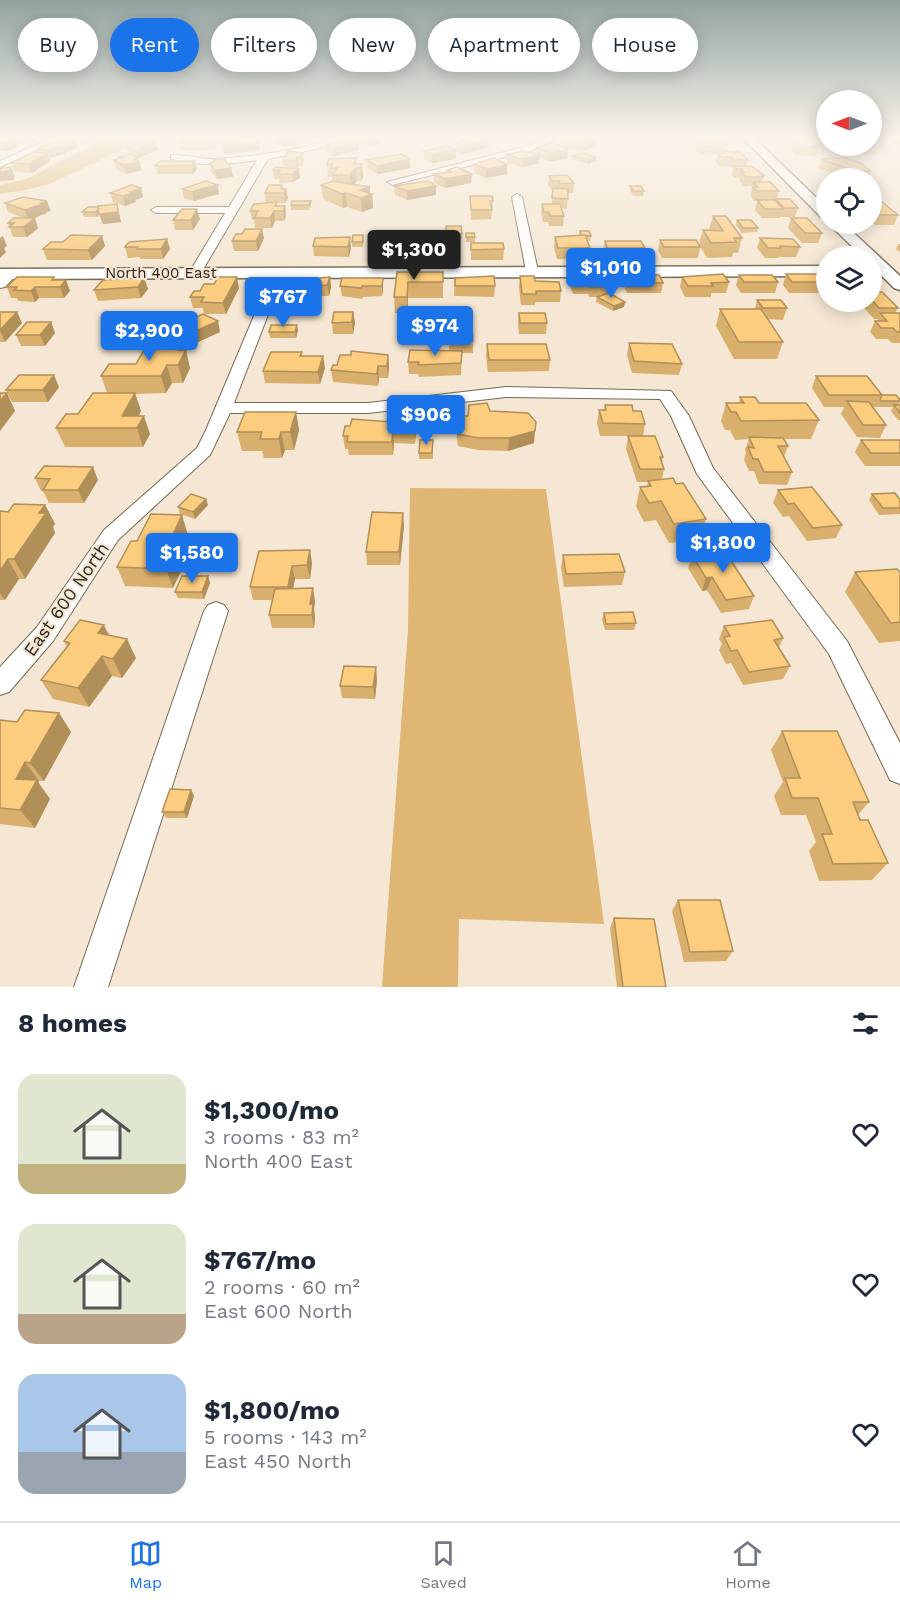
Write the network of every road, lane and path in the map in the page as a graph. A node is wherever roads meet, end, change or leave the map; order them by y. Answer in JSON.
{"nodes":[{"id":1,"x":249,"y":183,"type":"edge"},
{"id":2,"x":794,"y":183,"type":"edge"},
{"id":3,"x":517,"y":197,"type":"dead end"},
{"id":4,"x":816,"y":204,"type":"edge"},
{"id":5,"x":156,"y":210,"type":"dead end"},
{"id":6,"x":233,"y":210,"type":"junction"},
{"id":7,"x":847,"y":234,"type":"edge"},
{"id":8,"x":859,"y":246,"type":"edge"},
{"id":9,"x":816,"y":271,"type":"edge"},
{"id":10,"x":885,"y":271,"type":"edge"},
{"id":11,"x":532,"y":272,"type":"junction"},
{"id":12,"x":195,"y":273,"type":"junction"},
{"id":13,"x":278,"y":273,"type":"junction"},
{"id":14,"x":4,"y":277,"type":"edge"},
{"id":15,"x":900,"y":285,"type":"edge"},
{"id":16,"x":225,"y":408,"type":"junction"},
{"id":17,"x":216,"y":611,"type":"dead end"},
{"id":18,"x":0,"y":684,"type":"edge"},
{"id":19,"x":900,"y":771,"type":"edge"},
{"id":20,"x":91,"y":987,"type":"edge"}],
"edges":[{"from":1,"to":6,"type":"street"},
{"from":2,"to":4,"type":"street"},
{"from":3,"to":11,"type":"street"},
{"from":5,"to":6,"type":"street"},
{"from":6,"to":12,"type":"street"},
{"from":7,"to":8,"type":"street"},
{"from":9,"to":11,"type":"street","name":"North 400 East"},
{"from":10,"to":15,"type":"street"},
{"from":11,"to":13,"type":"street","name":"North 400 East"},
{"from":12,"to":13,"type":"street","name":"North 400 East"},
{"from":12,"to":14,"type":"street","name":"North 400 East"},
{"from":13,"to":16,"type":"street","name":"East 600 North"},
{"from":16,"to":18,"type":"street","name":"East 600 North"},
{"from":16,"to":19,"type":"street"},
{"from":17,"to":20,"type":"street"}]}
